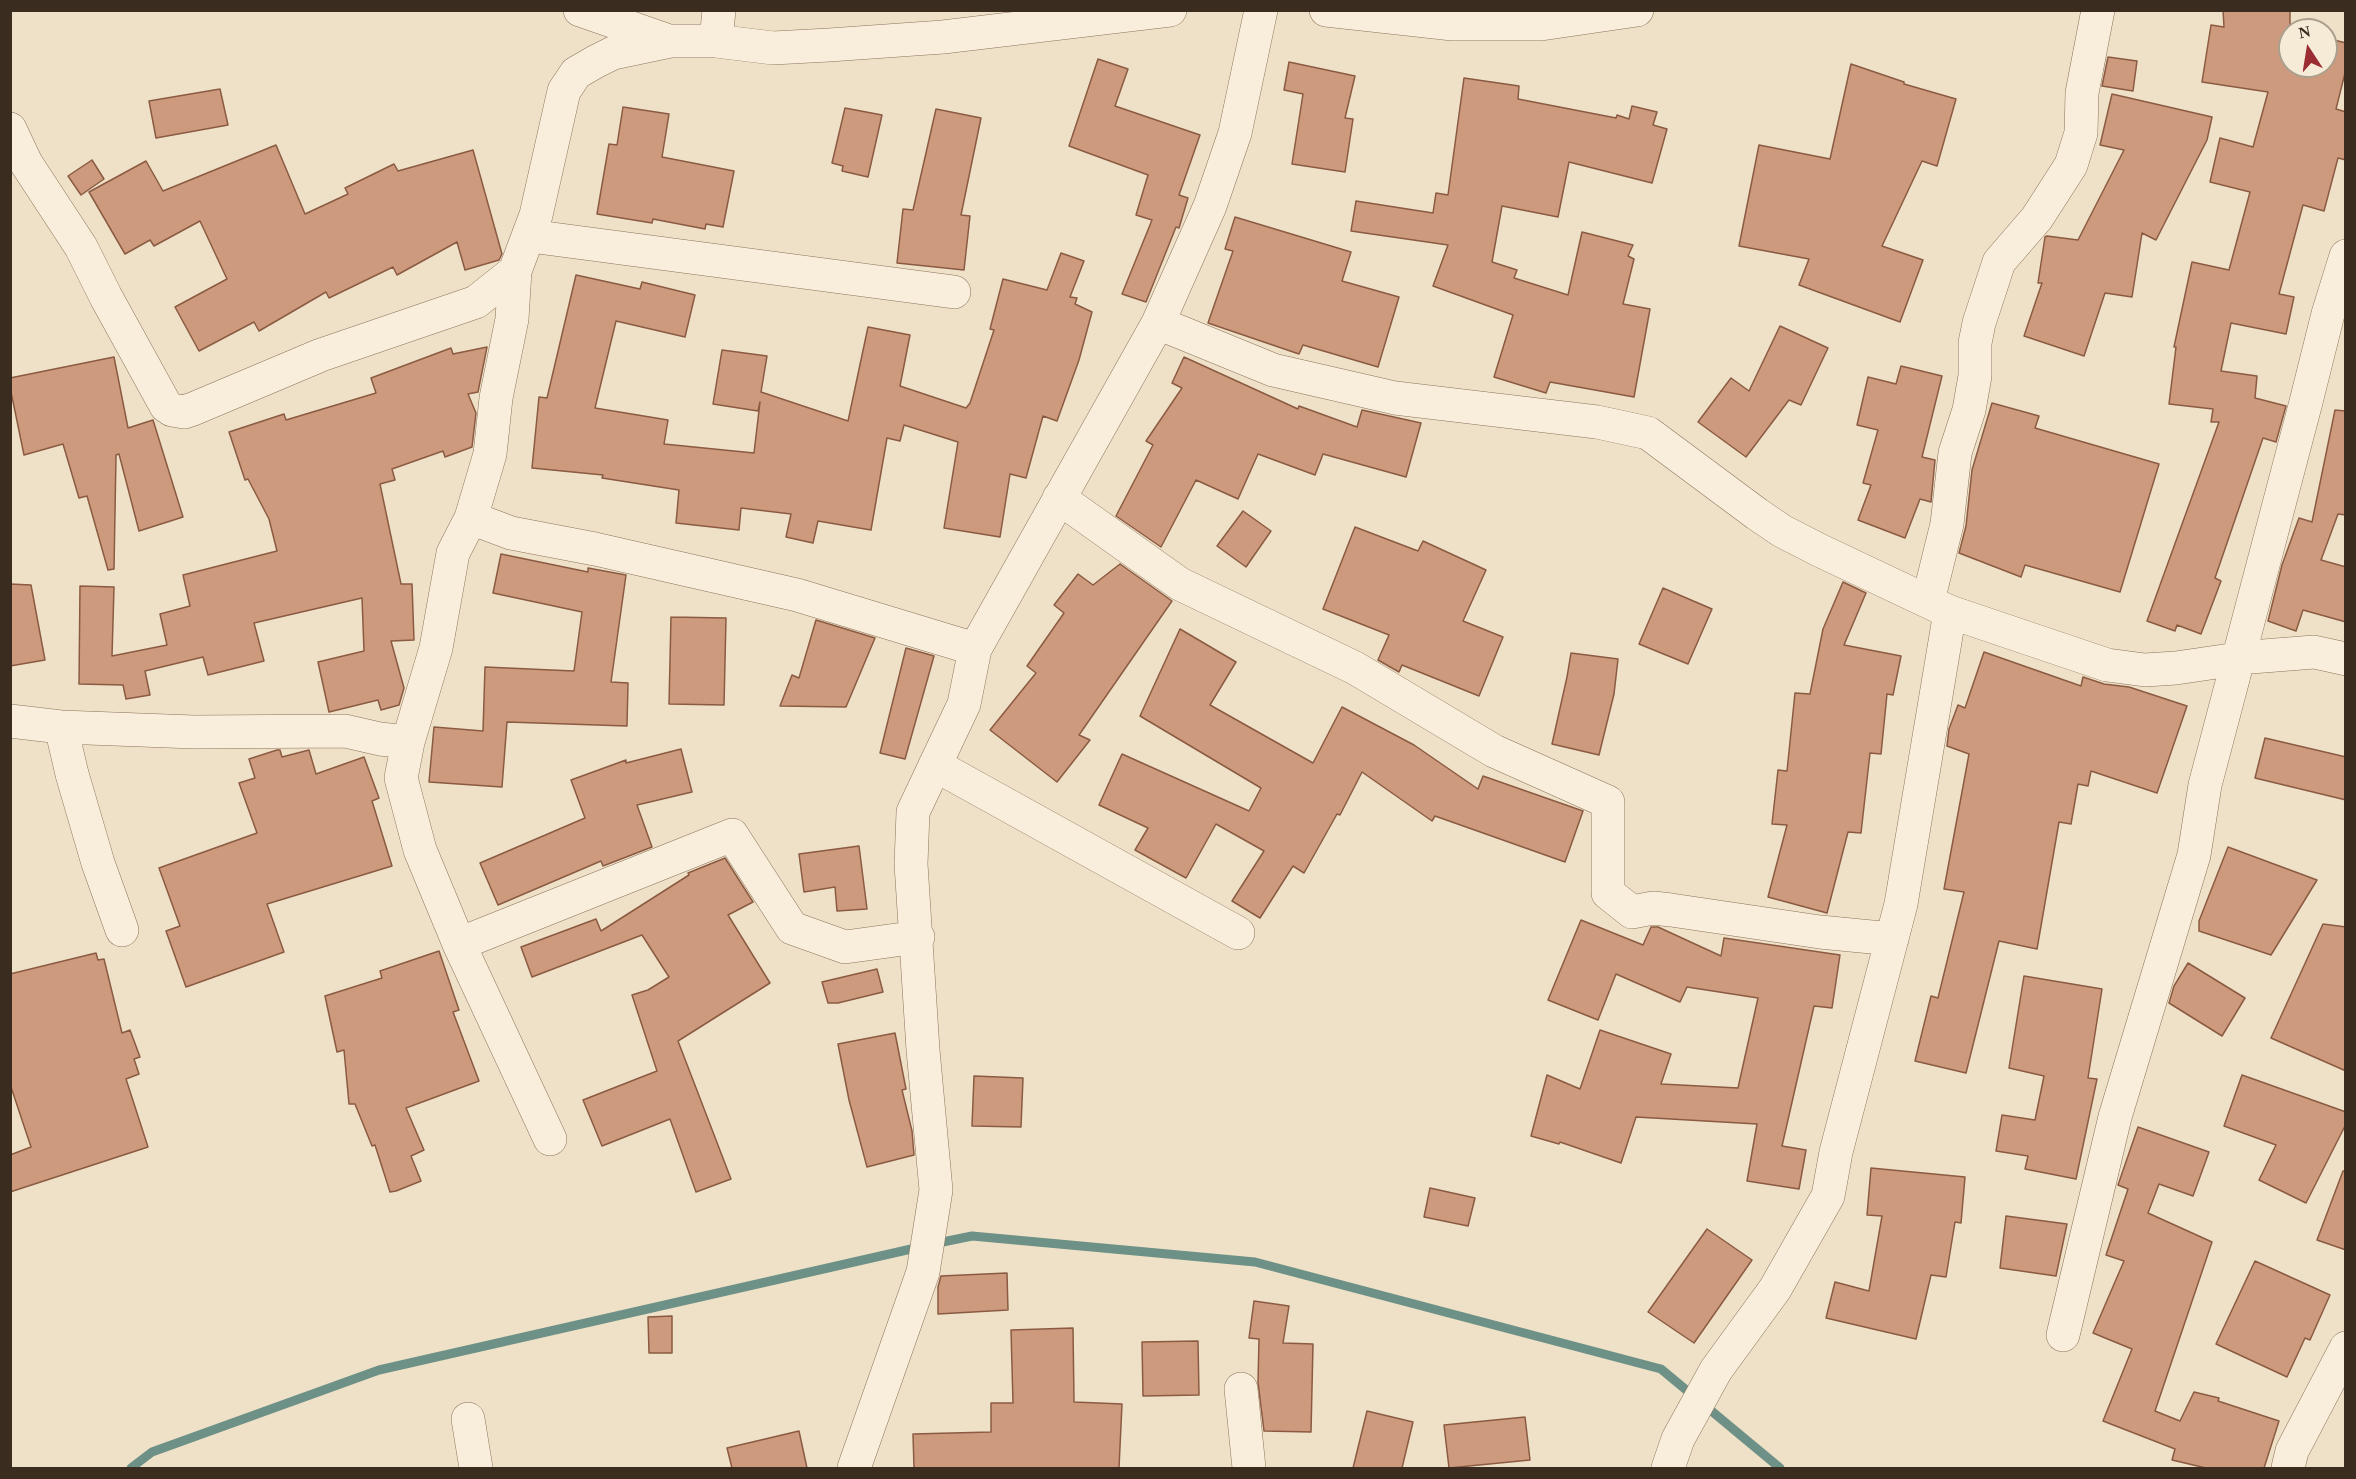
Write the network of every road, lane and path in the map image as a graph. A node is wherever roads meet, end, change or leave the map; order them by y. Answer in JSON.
{"nodes":[{"id":1,"x":580,"y":10,"type":"edge"},
{"id":2,"x":1170,"y":10,"type":"edge"},
{"id":3,"x":1261,"y":10,"type":"edge"},
{"id":4,"x":1326,"y":10,"type":"edge"},
{"id":5,"x":1637,"y":10,"type":"edge"},
{"id":6,"x":2098,"y":10,"type":"edge"},
{"id":7,"x":717,"y":26,"type":"edge"},
{"id":8,"x":670,"y":41,"type":"junction"},
{"id":9,"x":10,"y":129,"type":"edge"},
{"id":10,"x":530,"y":236,"type":"junction"},
{"id":11,"x":2346,"y":256,"type":"edge"},
{"id":12,"x":515,"y":271,"type":"junction"},
{"id":13,"x":954,"y":292,"type":"dead end"},
{"id":14,"x":476,"y":302,"type":"junction"},
{"id":15,"x":512,"y":319,"type":"junction"},
{"id":16,"x":1158,"y":323,"type":"junction"},
{"id":17,"x":1059,"y":498,"type":"junction"},
{"id":18,"x":471,"y":518,"type":"junction"},
{"id":19,"x":1939,"y":607,"type":"junction"},
{"id":20,"x":975,"y":649,"type":"junction"},
{"id":21,"x":2346,"y":658,"type":"edge"},
{"id":22,"x":2237,"y":659,"type":"junction"},
{"id":23,"x":10,"y":721,"type":"edge"},
{"id":24,"x":61,"y":727,"type":"junction"},
{"id":25,"x":408,"y":742,"type":"junction"},
{"id":26,"x":935,"y":765,"type":"junction"},
{"id":27,"x":122,"y":930,"type":"dead end"},
{"id":28,"x":1238,"y":933,"type":"dead end"},
{"id":29,"x":918,"y":937,"type":"junction"},
{"id":30,"x":1892,"y":939,"type":"junction"},
{"id":31,"x":459,"y":944,"type":"junction"},
{"id":32,"x":550,"y":1140,"type":"dead end"},
{"id":33,"x":2062,"y":1335,"type":"dead end"},
{"id":34,"x":2346,"y":1348,"type":"edge"},
{"id":35,"x":1241,"y":1389,"type":"dead end"},
{"id":36,"x":468,"y":1419,"type":"dead end"},
{"id":37,"x":476,"y":1468,"type":"edge"},
{"id":38,"x":854,"y":1468,"type":"edge"},
{"id":39,"x":1249,"y":1468,"type":"edge"},
{"id":40,"x":1668,"y":1468,"type":"edge"},
{"id":41,"x":2288,"y":1468,"type":"edge"}],
"edges":[{"from":1,"to":8,"type":"street"},
{"from":2,"to":7,"type":"street"},
{"from":3,"to":16,"type":"street"},
{"from":4,"to":5,"type":"street"},
{"from":6,"to":19,"type":"street"},
{"from":7,"to":8,"type":"street"},
{"from":8,"to":10,"type":"street"},
{"from":9,"to":14,"type":"street"},
{"from":10,"to":12,"type":"street"},
{"from":10,"to":13,"type":"street"},
{"from":11,"to":22,"type":"street"},
{"from":12,"to":14,"type":"street"},
{"from":12,"to":15,"type":"street"},
{"from":14,"to":15,"type":"street"},
{"from":15,"to":18,"type":"street"},
{"from":16,"to":17,"type":"street"},
{"from":16,"to":19,"type":"street"},
{"from":17,"to":20,"type":"street"},
{"from":17,"to":30,"type":"street"},
{"from":18,"to":20,"type":"street"},
{"from":18,"to":25,"type":"street"},
{"from":19,"to":22,"type":"street"},
{"from":19,"to":30,"type":"street"},
{"from":20,"to":26,"type":"street"},
{"from":21,"to":22,"type":"street"},
{"from":22,"to":33,"type":"street"},
{"from":23,"to":24,"type":"street"},
{"from":24,"to":25,"type":"street"},
{"from":24,"to":27,"type":"street"},
{"from":25,"to":31,"type":"street"},
{"from":26,"to":28,"type":"street"},
{"from":26,"to":29,"type":"street"},
{"from":29,"to":31,"type":"street"},
{"from":29,"to":38,"type":"street"},
{"from":30,"to":40,"type":"street"},
{"from":31,"to":32,"type":"street"},
{"from":34,"to":41,"type":"street"},
{"from":35,"to":39,"type":"street"},
{"from":36,"to":37,"type":"street"}]}
